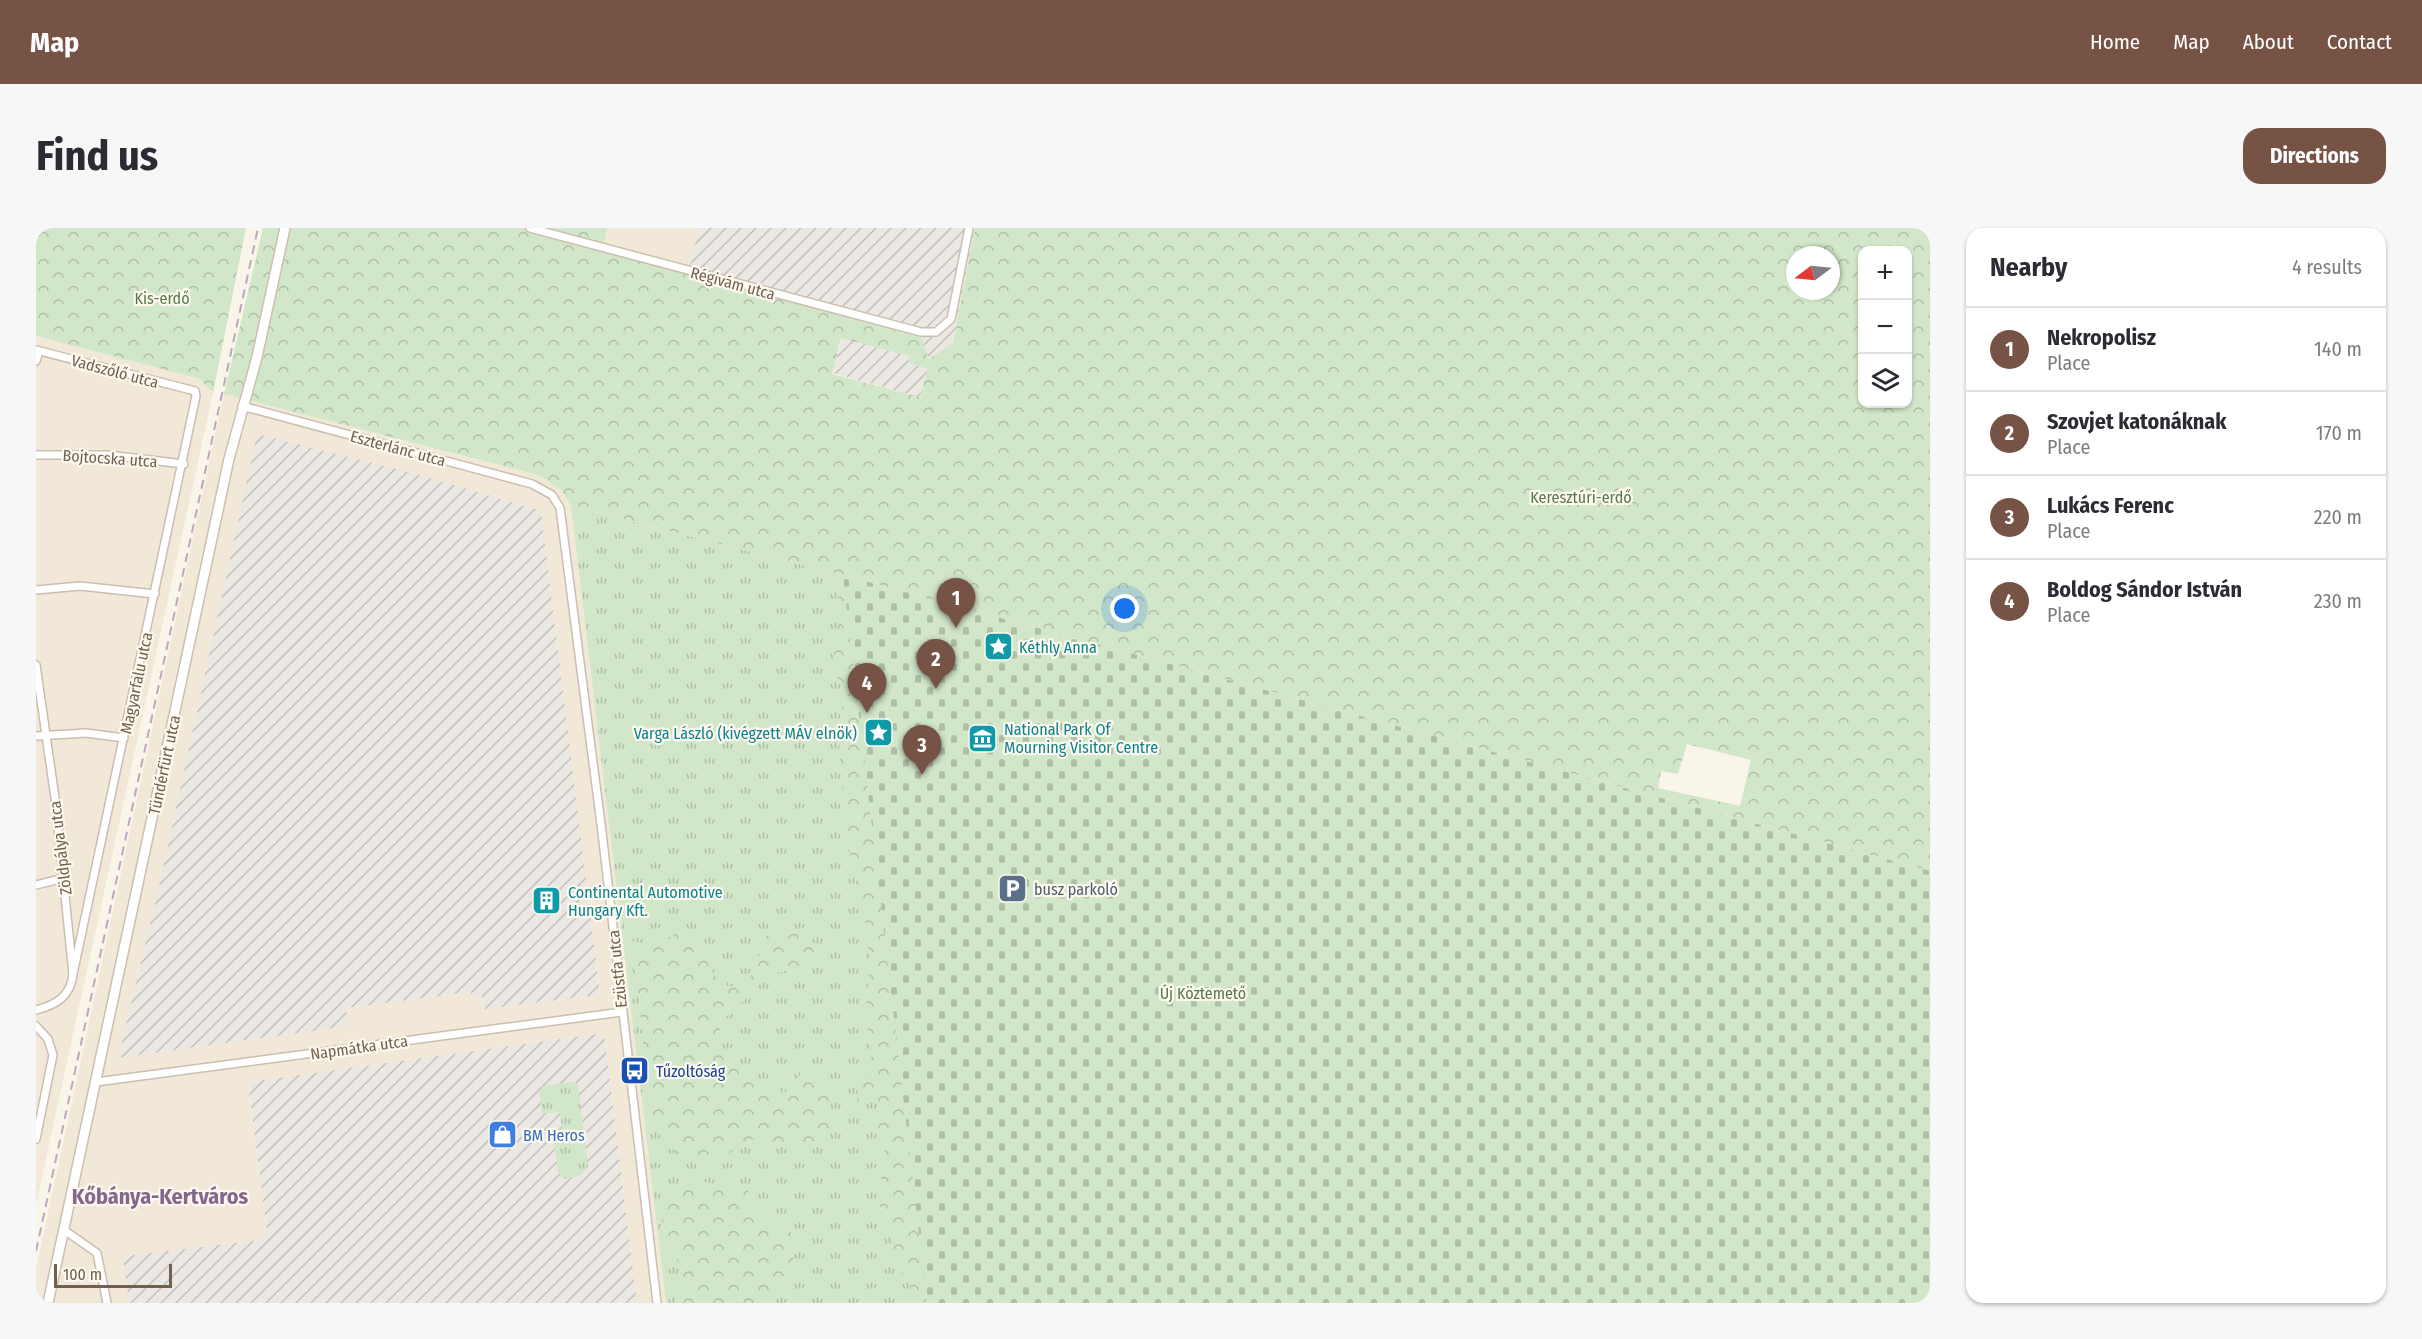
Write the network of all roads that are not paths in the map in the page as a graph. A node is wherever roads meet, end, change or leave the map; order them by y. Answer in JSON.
{"nodes":[{"id":1,"x":285,"y":228,"type":"edge"},
{"id":2,"x":530,"y":228,"type":"edge"},
{"id":3,"x":969,"y":228,"type":"edge"},
{"id":4,"x":37,"y":350,"type":"edge"},
{"id":5,"x":36,"y":361,"type":"edge"},
{"id":6,"x":195,"y":392,"type":"joint"},
{"id":7,"x":243,"y":406,"type":"junction"},
{"id":8,"x":36,"y":455,"type":"edge"},
{"id":9,"x":184,"y":464,"type":"junction"},
{"id":10,"x":552,"y":495,"type":"joint"},
{"id":11,"x":36,"y":590,"type":"edge"},
{"id":12,"x":155,"y":594,"type":"junction"},
{"id":13,"x":36,"y":665,"type":"edge"},
{"id":14,"x":45,"y":734,"type":"junction"},
{"id":15,"x":36,"y":736,"type":"edge"},
{"id":16,"x":124,"y":738,"type":"junction"},
{"id":17,"x":64,"y":879,"type":"junction"},
{"id":18,"x":36,"y":885,"type":"edge"},
{"id":19,"x":73,"y":974,"type":"junction"},
{"id":20,"x":36,"y":1010,"type":"edge"},
{"id":21,"x":622,"y":1012,"type":"junction"},
{"id":22,"x":36,"y":1026,"type":"edge"},
{"id":23,"x":96,"y":1082,"type":"junction"},
{"id":24,"x":36,"y":1136,"type":"edge"},
{"id":25,"x":64,"y":1230,"type":"junction"},
{"id":26,"x":48,"y":1303,"type":"edge"},
{"id":27,"x":107,"y":1303,"type":"edge"},
{"id":28,"x":657,"y":1303,"type":"edge"}],
"edges":[{"from":1,"to":7,"type":"street","name":"Tündérfürt utca"},
{"from":2,"to":3,"type":"street","name":"Régivám utca"},
{"from":4,"to":5,"type":"street"},
{"from":4,"to":6,"type":"street","name":"Vadszőlő utca"},
{"from":6,"to":9,"type":"street","name":"Magyarfalu utca"},
{"from":7,"to":10,"type":"street","name":"Eszterlánc utca"},
{"from":7,"to":23,"type":"street","name":"Tündérfürt utca"},
{"from":8,"to":9,"type":"street","name":"Bojtocska utca"},
{"from":9,"to":12,"type":"street","name":"Magyarfalu utca"},
{"from":10,"to":21,"type":"street","name":"Ezüstfa utca"},
{"from":11,"to":12,"type":"street"},
{"from":12,"to":16,"type":"street","name":"Magyarfalu utca"},
{"from":13,"to":14,"type":"street","name":"Zöldpálya utca"},
{"from":14,"to":15,"type":"street"},
{"from":14,"to":16,"type":"street"},
{"from":14,"to":17,"type":"street","name":"Zöldpálya utca"},
{"from":16,"to":19,"type":"street","name":"Magyarfalu utca"},
{"from":17,"to":18,"type":"street"},
{"from":17,"to":19,"type":"street","name":"Zöldpálya utca"},
{"from":19,"to":20,"type":"street"},
{"from":21,"to":23,"type":"street","name":"Napmátka utca"},
{"from":21,"to":28,"type":"street","name":"Ezüstfa utca"},
{"from":22,"to":24,"type":"street"},
{"from":23,"to":25,"type":"street","name":"Tündérfürt utca"},
{"from":25,"to":26,"type":"street","name":"Tündérfürt utca"},
{"from":25,"to":27,"type":"street"}]}
